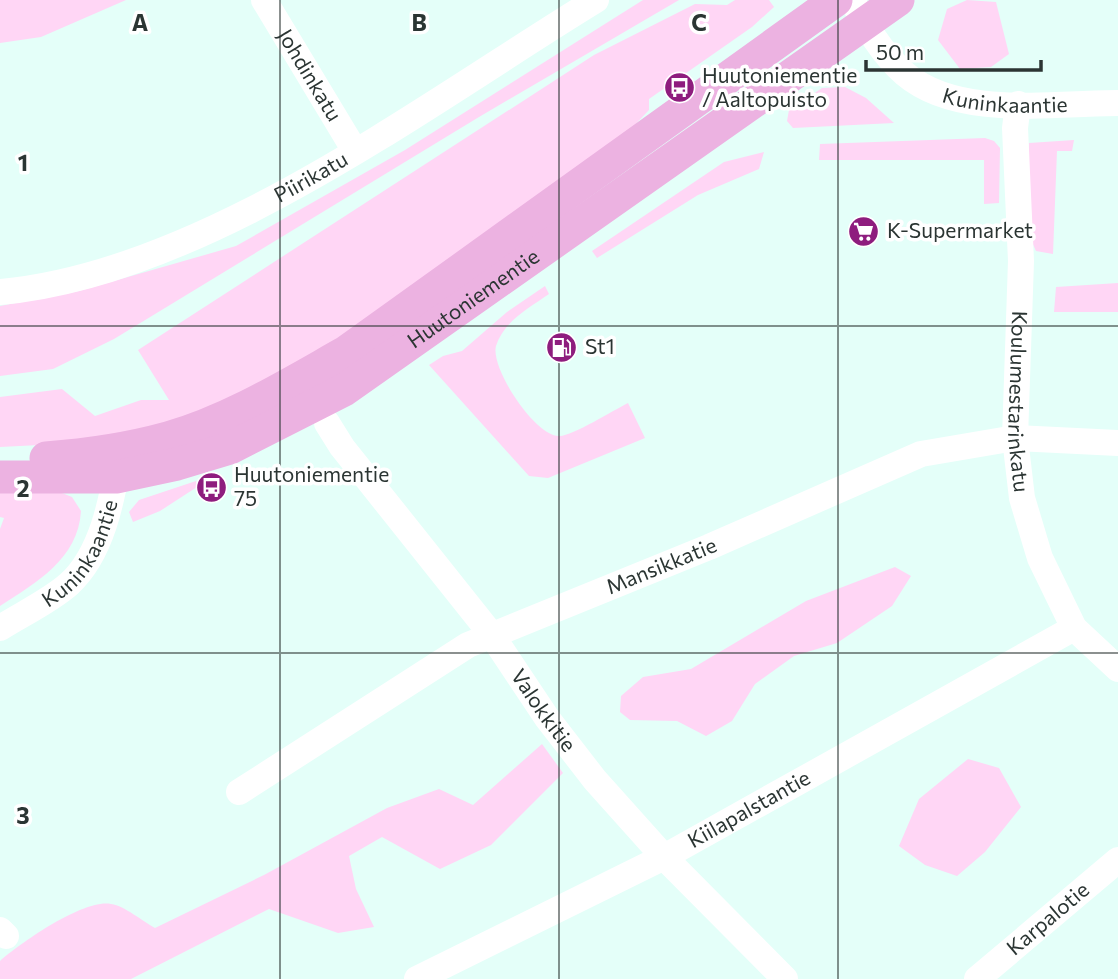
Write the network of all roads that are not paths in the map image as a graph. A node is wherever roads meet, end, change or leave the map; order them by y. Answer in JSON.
{"nodes":[{"id":1,"x":264,"y":0,"type":"edge"},
{"id":2,"x":596,"y":0,"type":"edge"},
{"id":3,"x":836,"y":0,"type":"edge"},
{"id":4,"x":898,"y":0,"type":"edge"},
{"id":5,"x":859,"y":12,"type":"edge"},
{"id":6,"x":1118,"y":103,"type":"edge"},
{"id":7,"x":1018,"y":104,"type":"junction"},
{"id":8,"x":355,"y":150,"type":"junction"},
{"id":9,"x":0,"y":292,"type":"edge"},
{"id":10,"x":327,"y":423,"type":"dead end"},
{"id":11,"x":1015,"y":438,"type":"junction"},
{"id":12,"x":1118,"y":443,"type":"edge"},
{"id":13,"x":0,"y":463,"type":"edge"},
{"id":14,"x":118,"y":463,"type":"junction"},
{"id":15,"x":0,"y":477,"type":"edge"},
{"id":16,"x":0,"y":628,"type":"edge"},
{"id":17,"x":1074,"y":628,"type":"junction"},
{"id":18,"x":491,"y":634,"type":"junction"},
{"id":19,"x":1118,"y":670,"type":"edge"},
{"id":20,"x":239,"y":792,"type":"dead end"},
{"id":21,"x":664,"y":857,"type":"junction"},
{"id":22,"x":1118,"y":860,"type":"edge"},
{"id":23,"x":417,"y":979,"type":"edge"},
{"id":24,"x":785,"y":979,"type":"edge"},
{"id":25,"x":977,"y":979,"type":"edge"}],
"edges":[{"from":1,"to":8,"type":"street","name":"Johdinkatu"},
{"from":2,"to":8,"type":"street","name":"Piirikatu"},
{"from":3,"to":14,"type":"main road","name":"Huutoniementie"},
{"from":4,"to":5,"type":"main road","name":"Huutoniementie"},
{"from":5,"to":7,"type":"street","name":"Kuninkaantie"},
{"from":5,"to":14,"type":"main road","name":"Huutoniementie"},
{"from":6,"to":7,"type":"street","name":"Kuninkaantie"},
{"from":7,"to":11,"type":"street","name":"Koulumestarinkatu"},
{"from":8,"to":9,"type":"street","name":"Piirikatu"},
{"from":10,"to":18,"type":"street","name":"Valokkitie"},
{"from":11,"to":12,"type":"street","name":"Mansikkatie"},
{"from":11,"to":17,"type":"street","name":"Koulumestarinkatu"},
{"from":11,"to":18,"type":"street","name":"Mansikkatie"},
{"from":13,"to":14,"type":"main road","name":"Huutoniementie"},
{"from":14,"to":15,"type":"main road","name":"Huutoniementie"},
{"from":14,"to":16,"type":"street","name":"Kuninkaantie"},
{"from":17,"to":19,"type":"street","name":"Koulumestarinkatu"},
{"from":17,"to":21,"type":"street","name":"Kiilapalstantie"},
{"from":18,"to":20,"type":"street","name":"Mansikkatie"},
{"from":18,"to":21,"type":"street","name":"Valokkitie"},
{"from":21,"to":23,"type":"street","name":"Kiilapalstantie"},
{"from":21,"to":24,"type":"street","name":"Valokkitie"},
{"from":22,"to":25,"type":"street","name":"Karpalotie"}]}
